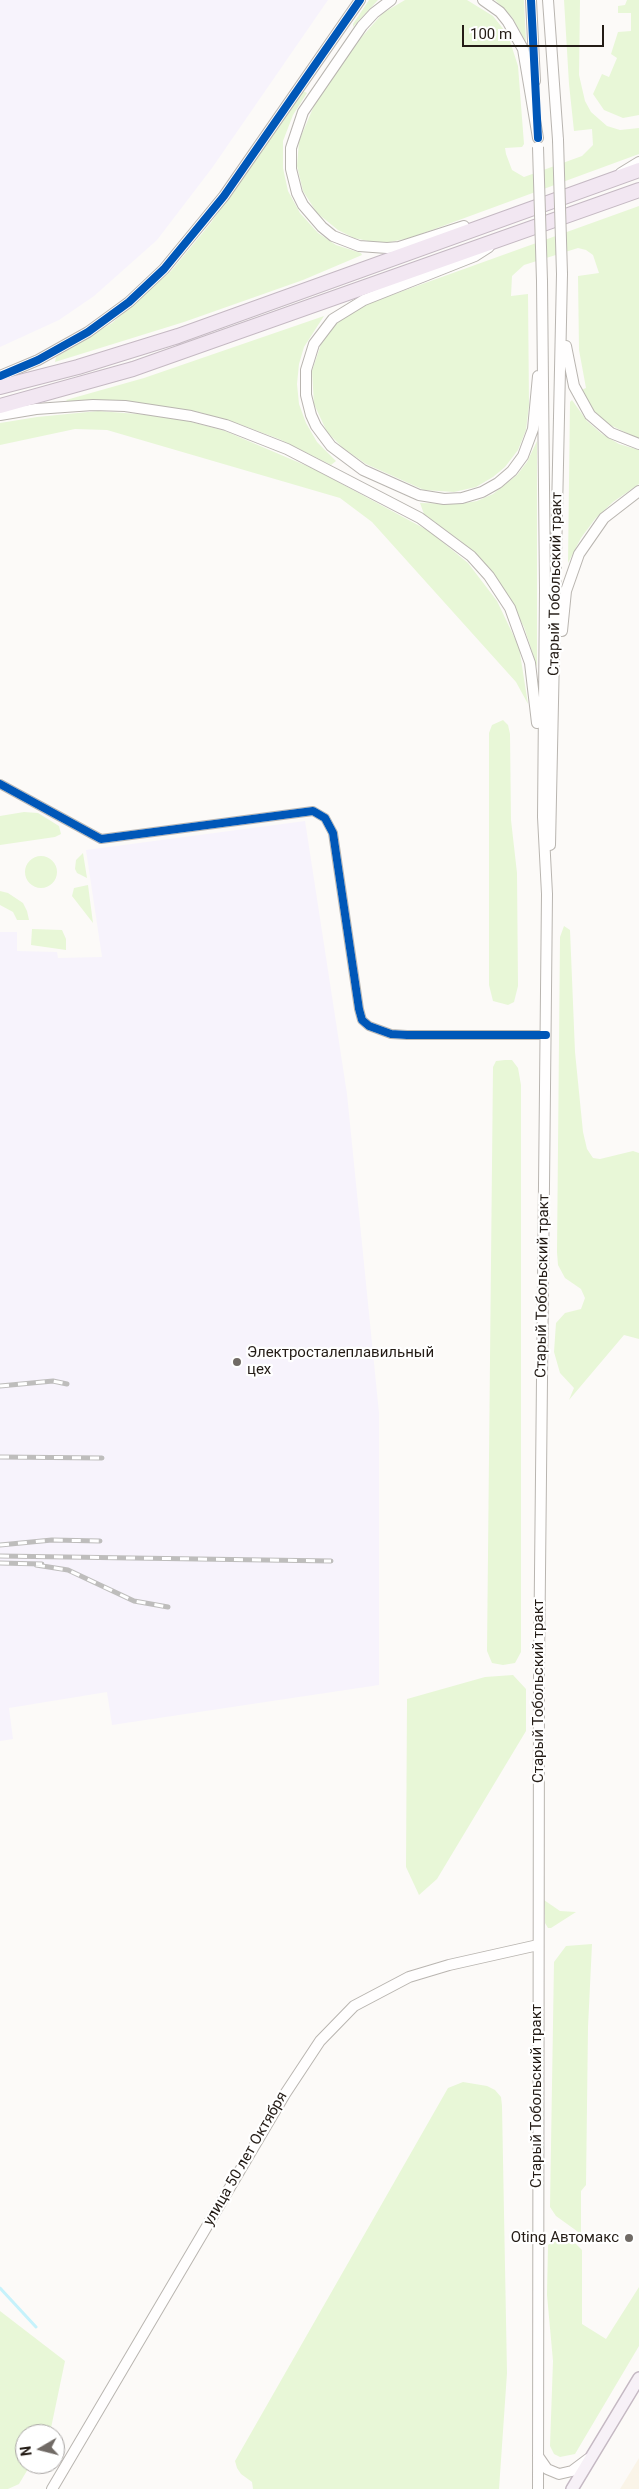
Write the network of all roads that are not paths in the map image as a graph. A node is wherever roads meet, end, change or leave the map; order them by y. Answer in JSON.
{"nodes":[{"id":1,"x":360,"y":0,"type":"edge"},
{"id":2,"x":391,"y":0,"type":"edge"},
{"id":3,"x":483,"y":0,"type":"edge"},
{"id":4,"x":531,"y":0,"type":"edge"},
{"id":5,"x":550,"y":0,"type":"edge"},
{"id":6,"x":538,"y":142,"type":"junction"},
{"id":7,"x":639,"y":162,"type":"edge"},
{"id":8,"x":639,"y":170,"type":"edge"},
{"id":9,"x":612,"y":179,"type":"junction"},
{"id":10,"x":639,"y":190,"type":"edge"},
{"id":11,"x":639,"y":197,"type":"edge"},
{"id":12,"x":618,"y":198,"type":"junction"},
{"id":13,"x":494,"y":221,"type":"junction"},
{"id":14,"x":495,"y":243,"type":"junction"},
{"id":15,"x":543,"y":310,"type":"junction"},
{"id":16,"x":562,"y":313,"type":"junction"},
{"id":17,"x":0,"y":376,"type":"edge"},
{"id":18,"x":0,"y":387,"type":"edge"},
{"id":19,"x":0,"y":406,"type":"edge"},
{"id":20,"x":0,"y":415,"type":"edge"},
{"id":21,"x":639,"y":444,"type":"edge"},
{"id":22,"x":639,"y":491,"type":"edge"},
{"id":23,"x":0,"y":784,"type":"edge"},
{"id":24,"x":548,"y":814,"type":"junction"},
{"id":25,"x":546,"y":1035,"type":"junction"},
{"id":26,"x":538,"y":1945,"type":"junction"},
{"id":27,"x":639,"y":2378,"type":"edge"},
{"id":28,"x":537,"y":2451,"type":"junction"},
{"id":29,"x":592,"y":2455,"type":"junction"},
{"id":30,"x":52,"y":2489,"type":"edge"},
{"id":31,"x":538,"y":2489,"type":"edge"},
{"id":32,"x":572,"y":2489,"type":"edge"}],
"edges":[{"from":1,"to":17,"type":"main road"},
{"from":2,"to":13,"type":"main road"},
{"from":3,"to":6,"type":"main road"},
{"from":4,"to":6,"type":"main road"},
{"from":5,"to":16,"type":"main road","name":"Старый Тобольский тракт","bridge":true},
{"from":6,"to":15,"type":"main road","name":"Старый Тобольский тракт","bridge":true},
{"from":7,"to":9,"type":"main road"},
{"from":8,"to":9,"type":"highway"},
{"from":9,"to":13,"type":"highway"},
{"from":10,"to":12,"type":"highway"},
{"from":11,"to":12,"type":"main road"},
{"from":12,"to":14,"type":"highway"},
{"from":13,"to":18,"type":"highway"},
{"from":14,"to":15,"type":"main road"},
{"from":14,"to":19,"type":"highway"},
{"from":15,"to":24,"type":"main road","name":"Старый Тобольский тракт"},
{"from":16,"to":21,"type":"main road"},
{"from":16,"to":24,"type":"main road","name":"Старый Тобольский тракт"},
{"from":20,"to":24,"type":"main road"},
{"from":22,"to":24,"type":"main road"},
{"from":23,"to":25,"type":"street"},
{"from":24,"to":25,"type":"main road","name":"Старый Тобольский тракт"},
{"from":25,"to":26,"type":"main road","name":"Старый Тобольский тракт"},
{"from":26,"to":28,"type":"main road","name":"Старый Тобольский тракт"},
{"from":26,"to":30,"type":"main road","name":"улица 50 лет Октября"},
{"from":27,"to":29,"type":"main road"},
{"from":28,"to":29,"type":"main road"},
{"from":28,"to":31,"type":"main road","name":"Старый Тобольский тракт"},
{"from":29,"to":32,"type":"main road"}]}
